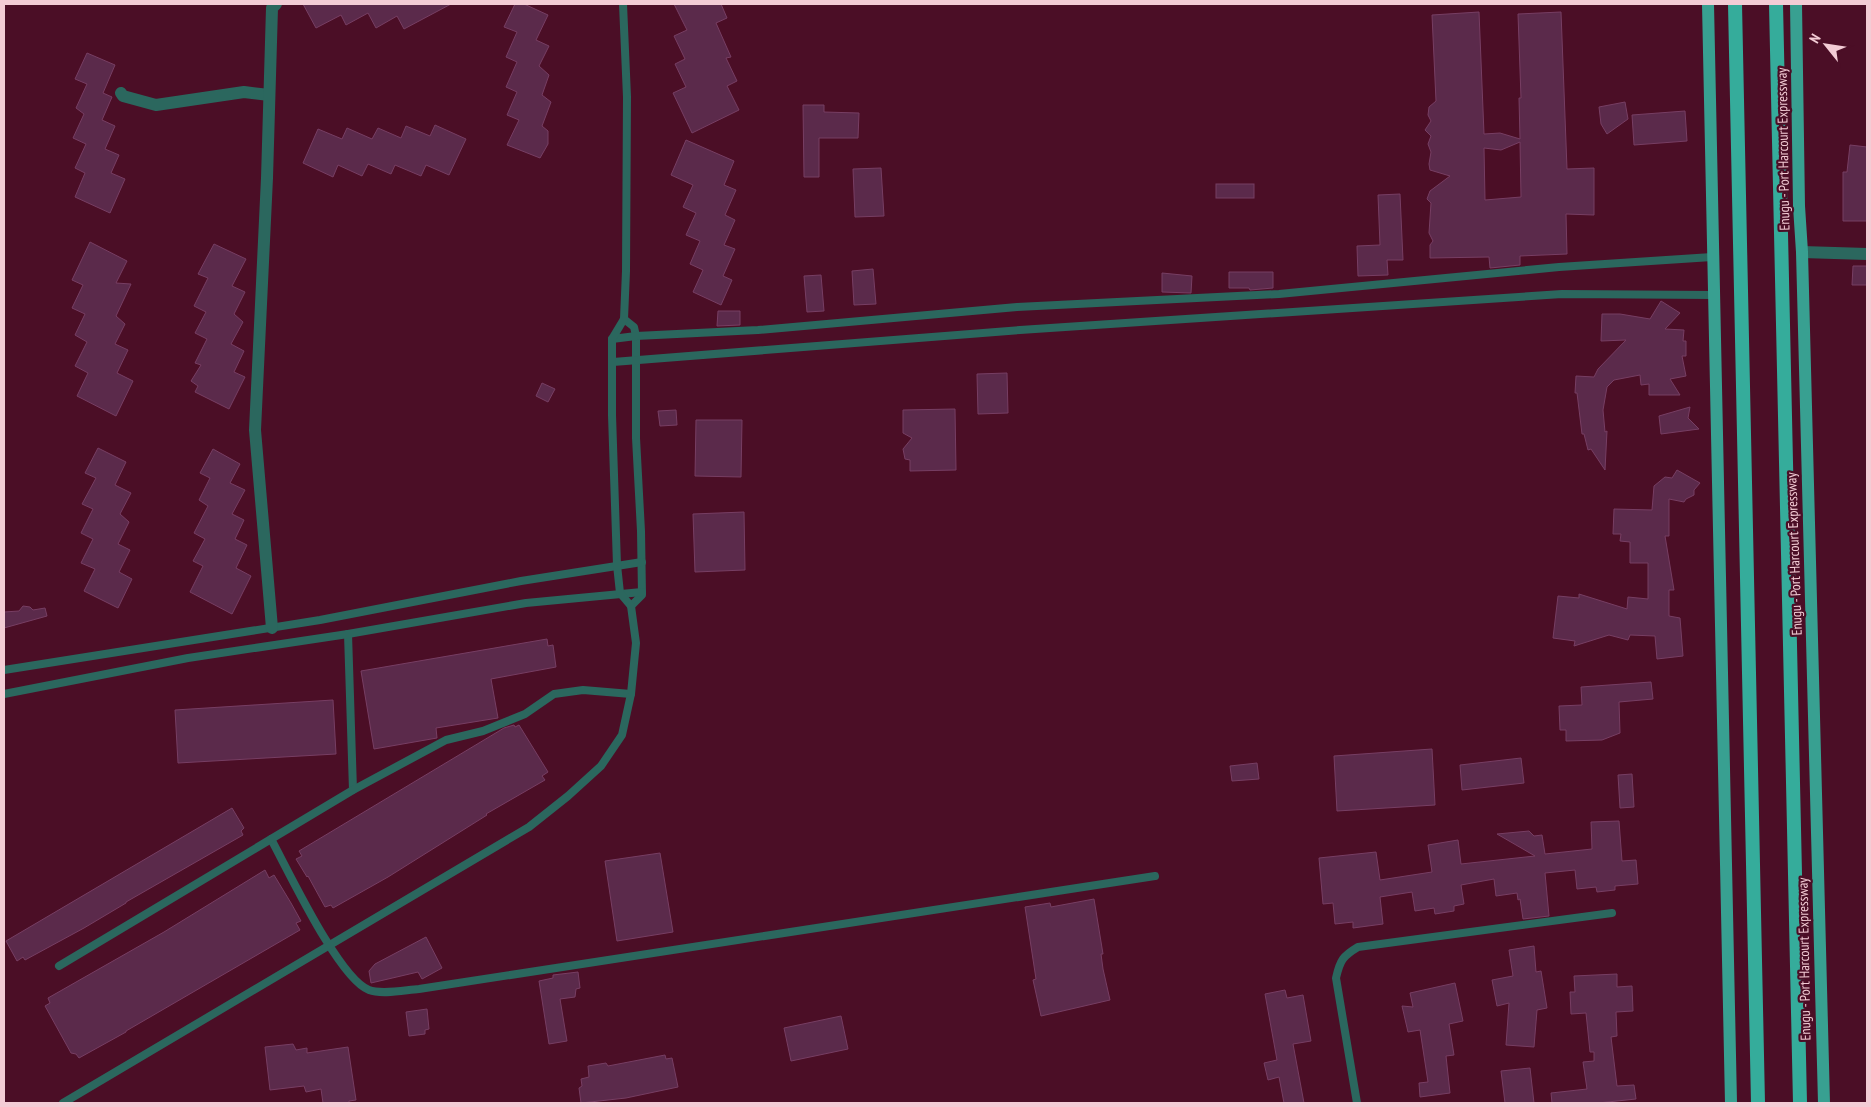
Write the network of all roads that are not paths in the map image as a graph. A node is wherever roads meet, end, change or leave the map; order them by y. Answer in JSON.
{"nodes":[{"id":1,"x":276,"y":4,"type":"edge"},
{"id":2,"x":623,"y":4,"type":"edge"},
{"id":3,"x":1708,"y":4,"type":"edge"},
{"id":4,"x":1735,"y":4,"type":"edge"},
{"id":5,"x":1776,"y":4,"type":"edge"},
{"id":6,"x":1796,"y":4,"type":"edge"},
{"id":7,"x":121,"y":93,"type":"dead end"},
{"id":8,"x":270,"y":95,"type":"junction"},
{"id":9,"x":1802,"y":252,"type":"junction"},
{"id":10,"x":1867,"y":254,"type":"edge"},
{"id":11,"x":1712,"y":257,"type":"junction"},
{"id":12,"x":1713,"y":295,"type":"junction"},
{"id":13,"x":624,"y":319,"type":"junction"},
{"id":14,"x":636,"y":336,"type":"junction"},
{"id":15,"x":612,"y":339,"type":"junction"},
{"id":16,"x":637,"y":359,"type":"junction"},
{"id":17,"x":613,"y":362,"type":"junction"},
{"id":18,"x":642,"y":562,"type":"junction"},
{"id":19,"x":617,"y":565,"type":"junction"},
{"id":20,"x":642,"y":592,"type":"junction"},
{"id":21,"x":620,"y":593,"type":"junction"},
{"id":22,"x":631,"y":606,"type":"junction"},
{"id":23,"x":272,"y":628,"type":"junction"},
{"id":24,"x":348,"y":634,"type":"junction"},
{"id":25,"x":4,"y":670,"type":"edge"},
{"id":26,"x":4,"y":694,"type":"edge"},
{"id":27,"x":631,"y":694,"type":"junction"},
{"id":28,"x":353,"y":790,"type":"junction"},
{"id":29,"x":271,"y":839,"type":"junction"},
{"id":30,"x":1155,"y":876,"type":"dead end"},
{"id":31,"x":1612,"y":913,"type":"dead end"},
{"id":32,"x":329,"y":947,"type":"junction"},
{"id":33,"x":59,"y":966,"type":"dead end"},
{"id":34,"x":63,"y":1103,"type":"edge"},
{"id":35,"x":1358,"y":1103,"type":"edge"},
{"id":36,"x":1731,"y":1103,"type":"edge"},
{"id":37,"x":1758,"y":1103,"type":"edge"},
{"id":38,"x":1800,"y":1103,"type":"edge"},
{"id":39,"x":1824,"y":1103,"type":"edge"}],
"edges":[{"from":1,"to":8,"type":"street"},
{"from":2,"to":13,"type":"lane"},
{"from":3,"to":11,"type":"main road"},
{"from":4,"to":37,"type":"highway"},
{"from":5,"to":38,"type":"highway","name":"Enugu - Port Harcourt Expressway"},
{"from":6,"to":9,"type":"main road","name":"Enugu - Port Harcourt Expressway"},
{"from":7,"to":8,"type":"street"},
{"from":8,"to":23,"type":"street"},
{"from":9,"to":10,"type":"street"},
{"from":9,"to":39,"type":"main road","name":"Enugu - Port Harcourt Expressway"},
{"from":11,"to":12,"type":"main road"},
{"from":11,"to":14,"type":"lane"},
{"from":12,"to":16,"type":"lane"},
{"from":12,"to":36,"type":"main road"},
{"from":13,"to":14,"type":"lane"},
{"from":13,"to":15,"type":"lane"},
{"from":14,"to":15,"type":"lane"},
{"from":14,"to":16,"type":"lane"},
{"from":15,"to":17,"type":"lane"},
{"from":16,"to":17,"type":"lane"},
{"from":16,"to":18,"type":"lane"},
{"from":17,"to":19,"type":"lane"},
{"from":18,"to":19,"type":"lane"},
{"from":18,"to":20,"type":"lane"},
{"from":19,"to":21,"type":"lane"},
{"from":19,"to":23,"type":"lane"},
{"from":20,"to":21,"type":"lane"},
{"from":20,"to":22,"type":"lane"},
{"from":21,"to":22,"type":"lane"},
{"from":21,"to":24,"type":"lane"},
{"from":22,"to":27,"type":"lane"},
{"from":23,"to":25,"type":"lane"},
{"from":24,"to":26,"type":"lane"},
{"from":24,"to":28,"type":"lane"},
{"from":27,"to":28,"type":"lane"},
{"from":27,"to":32,"type":"lane"},
{"from":28,"to":29,"type":"lane"},
{"from":29,"to":32,"type":"lane"},
{"from":29,"to":33,"type":"lane"},
{"from":30,"to":32,"type":"lane"},
{"from":31,"to":35,"type":"lane"},
{"from":32,"to":34,"type":"lane"}]}
